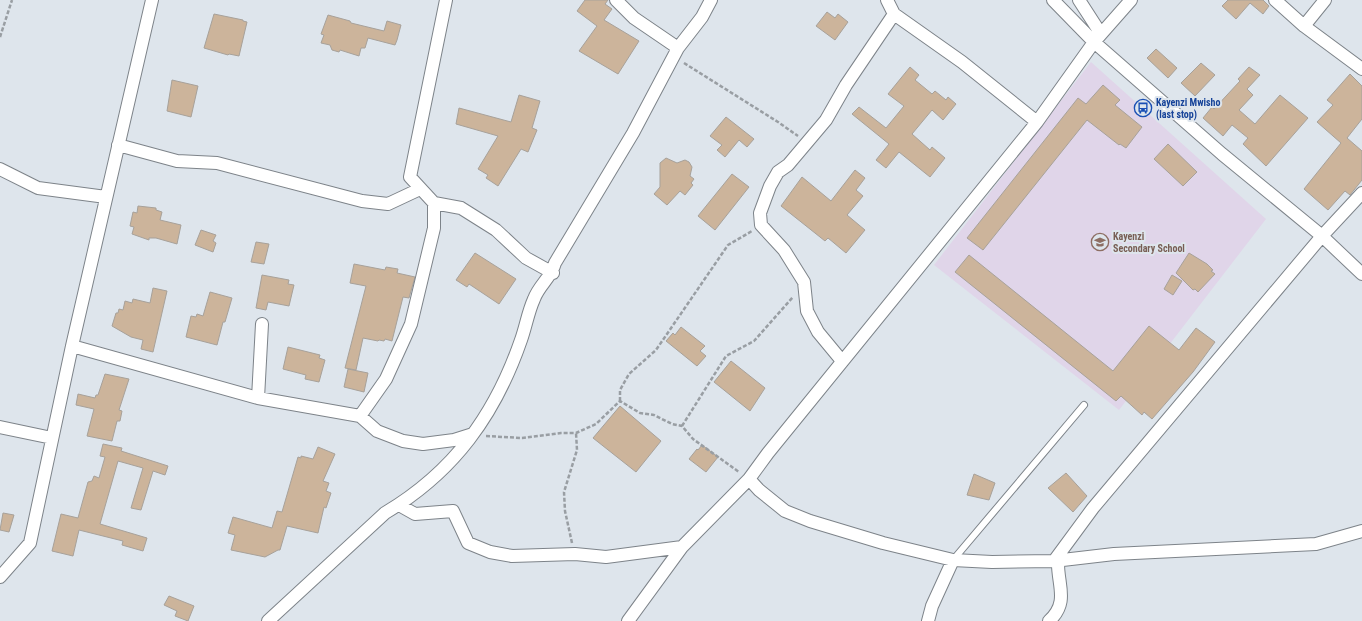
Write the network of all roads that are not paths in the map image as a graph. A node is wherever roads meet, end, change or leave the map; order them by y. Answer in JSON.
{"nodes":[{"id":1,"x":152,"y":0,"type":"edge"},
{"id":2,"x":446,"y":0,"type":"edge"},
{"id":3,"x":616,"y":0,"type":"edge"},
{"id":4,"x":711,"y":0,"type":"edge"},
{"id":5,"x":887,"y":0,"type":"edge"},
{"id":6,"x":1053,"y":0,"type":"edge"},
{"id":7,"x":1079,"y":0,"type":"edge"},
{"id":8,"x":1131,"y":0,"type":"edge"},
{"id":9,"x":1275,"y":0,"type":"edge"},
{"id":10,"x":1325,"y":0,"type":"edge"},
{"id":11,"x":894,"y":14,"type":"junction"},
{"id":12,"x":1304,"y":26,"type":"junction"},
{"id":13,"x":1097,"y":38,"type":"junction"},
{"id":14,"x":676,"y":52,"type":"junction"},
{"id":15,"x":1362,"y":69,"type":"edge"},
{"id":16,"x":1037,"y":122,"type":"junction"},
{"id":17,"x":118,"y":145,"type":"junction"},
{"id":18,"x":0,"y":169,"type":"edge"},
{"id":19,"x":420,"y":189,"type":"junction"},
{"id":20,"x":1362,"y":193,"type":"edge"},
{"id":21,"x":106,"y":197,"type":"junction"},
{"id":22,"x":434,"y":203,"type":"junction"},
{"id":23,"x":1322,"y":236,"type":"junction"},
{"id":24,"x":553,"y":273,"type":"junction"},
{"id":25,"x":1362,"y":274,"type":"edge"},
{"id":26,"x":262,"y":324,"type":"dead end"},
{"id":27,"x":72,"y":346,"type":"junction"},
{"id":28,"x":842,"y":361,"type":"junction"},
{"id":29,"x":258,"y":398,"type":"junction"},
{"id":30,"x":1084,"y":405,"type":"dead end"},
{"id":31,"x":360,"y":416,"type":"junction"},
{"id":32,"x":0,"y":427,"type":"edge"},
{"id":33,"x":473,"y":434,"type":"junction"},
{"id":34,"x":52,"y":438,"type":"junction"},
{"id":35,"x":749,"y":479,"type":"junction"},
{"id":36,"x":399,"y":505,"type":"junction"},
{"id":37,"x":1362,"y":531,"type":"edge"},
{"id":38,"x":682,"y":547,"type":"junction"},
{"id":39,"x":953,"y":560,"type":"junction"},
{"id":40,"x":1054,"y":561,"type":"junction"},
{"id":41,"x":0,"y":577,"type":"edge"},
{"id":42,"x":268,"y":621,"type":"edge"},
{"id":43,"x":628,"y":621,"type":"edge"},
{"id":44,"x":928,"y":621,"type":"edge"},
{"id":45,"x":1049,"y":621,"type":"edge"}],
"edges":[{"from":1,"to":17,"type":"street"},
{"from":2,"to":19,"type":"street"},
{"from":3,"to":14,"type":"street"},
{"from":4,"to":14,"type":"street"},
{"from":5,"to":11,"type":"street"},
{"from":6,"to":13,"type":"street"},
{"from":7,"to":13,"type":"street"},
{"from":8,"to":13,"type":"street"},
{"from":9,"to":12,"type":"street"},
{"from":10,"to":12,"type":"street"},
{"from":11,"to":16,"type":"street"},
{"from":11,"to":28,"type":"street"},
{"from":12,"to":15,"type":"street"},
{"from":13,"to":16,"type":"street"},
{"from":13,"to":23,"type":"street"},
{"from":14,"to":24,"type":"street"},
{"from":16,"to":28,"type":"street"},
{"from":17,"to":19,"type":"street"},
{"from":17,"to":21,"type":"street"},
{"from":18,"to":21,"type":"street"},
{"from":19,"to":22,"type":"street"},
{"from":20,"to":23,"type":"street"},
{"from":21,"to":27,"type":"street"},
{"from":22,"to":24,"type":"street"},
{"from":22,"to":31,"type":"street"},
{"from":23,"to":25,"type":"street"},
{"from":23,"to":40,"type":"street"},
{"from":24,"to":33,"type":"street"},
{"from":26,"to":29,"type":"street"},
{"from":27,"to":29,"type":"street"},
{"from":27,"to":34,"type":"street"},
{"from":28,"to":35,"type":"street"},
{"from":29,"to":31,"type":"street"},
{"from":30,"to":39,"type":"lane"},
{"from":31,"to":33,"type":"street"},
{"from":32,"to":34,"type":"street"},
{"from":33,"to":36,"type":"street"},
{"from":34,"to":41,"type":"street"},
{"from":35,"to":38,"type":"street"},
{"from":35,"to":39,"type":"street"},
{"from":36,"to":38,"type":"street"},
{"from":36,"to":42,"type":"street"},
{"from":37,"to":40,"type":"street"},
{"from":38,"to":43,"type":"street"},
{"from":39,"to":40,"type":"street"},
{"from":39,"to":44,"type":"street"},
{"from":40,"to":45,"type":"street"}]}
